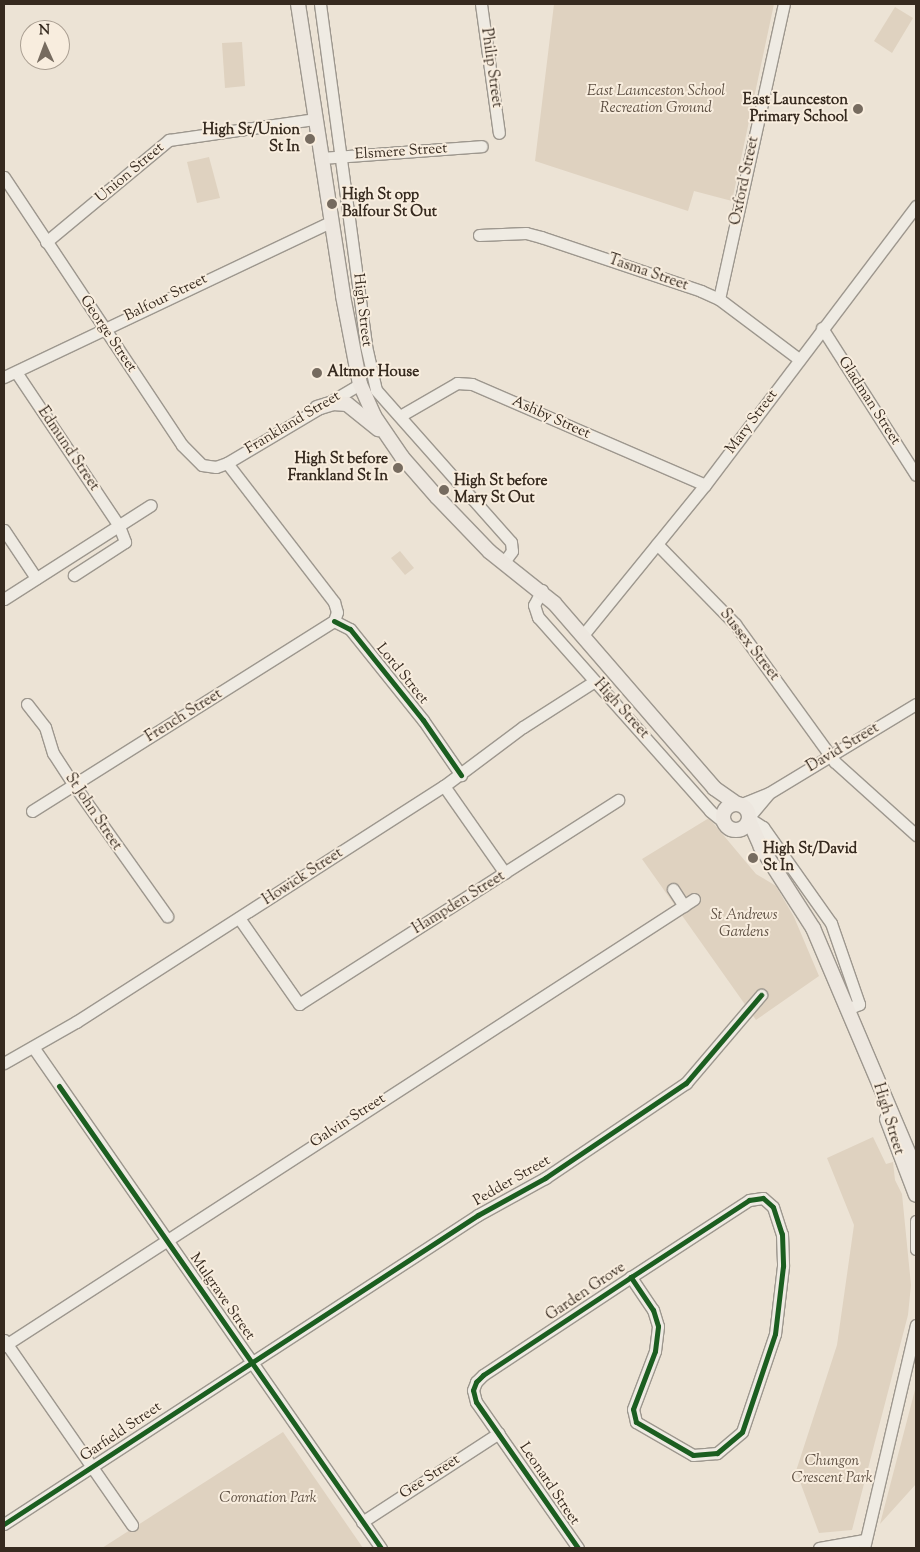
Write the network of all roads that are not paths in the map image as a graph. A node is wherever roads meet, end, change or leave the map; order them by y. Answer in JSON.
{"nodes":[{"id":1,"x":298,"y":4,"type":"edge"},
{"id":2,"x":320,"y":4,"type":"edge"},
{"id":3,"x":481,"y":4,"type":"edge"},
{"id":4,"x":784,"y":4,"type":"edge"},
{"id":5,"x":315,"y":120,"type":"junction"},
{"id":6,"x":499,"y":133,"type":"dead end"},
{"id":7,"x":482,"y":146,"type":"dead end"},
{"id":8,"x":341,"y":156,"type":"junction"},
{"id":9,"x":320,"y":158,"type":"junction"},
{"id":10,"x":4,"y":177,"type":"edge"},
{"id":11,"x":916,"y":208,"type":"edge"},
{"id":12,"x":330,"y":222,"type":"junction"},
{"id":13,"x":479,"y":235,"type":"dead end"},
{"id":14,"x":46,"y":242,"type":"junction"},
{"id":15,"x":719,"y":299,"type":"junction"},
{"id":16,"x":104,"y":328,"type":"junction"},
{"id":17,"x":822,"y":328,"type":"junction"},
{"id":18,"x":799,"y":359,"type":"junction"},
{"id":19,"x":16,"y":372,"type":"junction"},
{"id":20,"x":4,"y":378,"type":"edge"},
{"id":21,"x":360,"y":384,"type":"junction"},
{"id":22,"x":317,"y":408,"type":"junction"},
{"id":23,"x":400,"y":416,"type":"junction"},
{"id":24,"x":387,"y":435,"type":"junction"},
{"id":25,"x":227,"y":463,"type":"junction"},
{"id":26,"x":916,"y":475,"type":"edge"},
{"id":27,"x":705,"y":485,"type":"junction"},
{"id":28,"x":151,"y":504,"type":"dead end"},
{"id":29,"x":119,"y":526,"type":"junction"},
{"id":30,"x":4,"y":530,"type":"edge"},
{"id":31,"x":657,"y":544,"type":"junction"},
{"id":32,"x":504,"y":562,"type":"junction"},
{"id":33,"x":74,"y":575,"type":"dead end"},
{"id":34,"x":36,"y":578,"type":"junction"},
{"id":35,"x":542,"y":590,"type":"junction"},
{"id":36,"x":4,"y":599,"type":"edge"},
{"id":37,"x":334,"y":621,"type":"junction"},
{"id":38,"x":583,"y":635,"type":"junction"},
{"id":39,"x":596,"y":681,"type":"junction"},
{"id":40,"x":27,"y":704,"type":"dead end"},
{"id":41,"x":916,"y":704,"type":"edge"},
{"id":42,"x":830,"y":755,"type":"junction"},
{"id":43,"x":461,"y":775,"type":"junction"},
{"id":44,"x":74,"y":785,"type":"junction"},
{"id":45,"x":444,"y":786,"type":"junction"},
{"id":46,"x":714,"y":788,"type":"junction"},
{"id":47,"x":769,"y":793,"type":"junction"},
{"id":48,"x":618,"y":800,"type":"dead end"},
{"id":49,"x":738,"y":804,"type":"junction"},
{"id":50,"x":32,"y":811,"type":"dead end"},
{"id":51,"x":749,"y":818,"type":"junction"},
{"id":52,"x":727,"y":823,"type":"junction"},
{"id":53,"x":916,"y":835,"type":"edge"},
{"id":54,"x":762,"y":847,"type":"junction"},
{"id":55,"x":505,"y":873,"type":"junction"},
{"id":56,"x":673,"y":889,"type":"dead end"},
{"id":57,"x":694,"y":899,"type":"dead end"},
{"id":58,"x":684,"y":906,"type":"junction"},
{"id":59,"x":167,"y":916,"type":"dead end"},
{"id":60,"x":239,"y":918,"type":"junction"},
{"id":61,"x":848,"y":970,"type":"junction"},
{"id":62,"x":833,"y":976,"type":"junction"},
{"id":63,"x":761,"y":995,"type":"dead end"},
{"id":64,"x":848,"y":1009,"type":"junction"},
{"id":65,"x":33,"y":1047,"type":"junction"},
{"id":66,"x":4,"y":1063,"type":"edge"},
{"id":67,"x":873,"y":1070,"type":"junction"},
{"id":68,"x":916,"y":1170,"type":"edge"},
{"id":69,"x":916,"y":1195,"type":"edge"},
{"id":70,"x":916,"y":1221,"type":"edge"},
{"id":71,"x":167,"y":1239,"type":"junction"},
{"id":72,"x":916,"y":1249,"type":"edge"},
{"id":73,"x":631,"y":1277,"type":"junction"},
{"id":74,"x":916,"y":1325,"type":"edge"},
{"id":75,"x":5,"y":1343,"type":"edge"},
{"id":76,"x":252,"y":1361,"type":"junction"},
{"id":77,"x":499,"y":1433,"type":"junction"},
{"id":78,"x":92,"y":1467,"type":"junction"},
{"id":79,"x":362,"y":1522,"type":"junction"},
{"id":80,"x":4,"y":1524,"type":"edge"},
{"id":81,"x":132,"y":1524,"type":"dead end"},
{"id":82,"x":864,"y":1544,"type":"edge"},
{"id":83,"x":381,"y":1548,"type":"edge"},
{"id":84,"x":578,"y":1548,"type":"edge"},
{"id":85,"x":819,"y":1548,"type":"edge"}],
"edges":[{"from":1,"to":5,"type":"main road","name":"High Street"},
{"from":2,"to":8,"type":"street","name":"High Street"},
{"from":3,"to":6,"type":"street","name":"Philip Street"},
{"from":4,"to":15,"type":"street","name":"Oxford Street"},
{"from":5,"to":9,"type":"main road","name":"High Street"},
{"from":5,"to":14,"type":"street","name":"Union Street"},
{"from":7,"to":8,"type":"street","name":"Elsmere Street"},
{"from":8,"to":9,"type":"street","name":"Elsmere Street"},
{"from":8,"to":23,"type":"street","name":"High Street"},
{"from":9,"to":12,"type":"main road","name":"High Street"},
{"from":10,"to":14,"type":"street","name":"George Street"},
{"from":11,"to":17,"type":"street","name":"Mary Street"},
{"from":12,"to":16,"type":"street","name":"Balfour Street"},
{"from":12,"to":21,"type":"main road","name":"High Street"},
{"from":13,"to":15,"type":"street","name":"Tasma Street"},
{"from":14,"to":16,"type":"street","name":"George Street"},
{"from":15,"to":18,"type":"street","name":"Tasma Street"},
{"from":16,"to":19,"type":"street","name":"Balfour Street"},
{"from":16,"to":25,"type":"street","name":"George Street"},
{"from":17,"to":18,"type":"street","name":"Mary Street"},
{"from":17,"to":26,"type":"street","name":"Gladman Street"},
{"from":18,"to":27,"type":"street","name":"Mary Street"},
{"from":19,"to":20,"type":"street","name":"Balfour Street"},
{"from":19,"to":29,"type":"street","name":"Edmund Street"},
{"from":21,"to":22,"type":"street","name":"Frankland Street"},
{"from":21,"to":24,"type":"main road","name":"High Street"},
{"from":22,"to":24,"type":"main road"},
{"from":22,"to":25,"type":"street","name":"Frankland Street"},
{"from":23,"to":27,"type":"street","name":"Ashby Street"},
{"from":23,"to":32,"type":"street","name":"High Street"},
{"from":24,"to":32,"type":"main road","name":"High Street"},
{"from":25,"to":37,"type":"street"},
{"from":27,"to":31,"type":"street","name":"Mary Street"},
{"from":28,"to":29,"type":"street"},
{"from":29,"to":33,"type":"street"},
{"from":29,"to":34,"type":"street"},
{"from":30,"to":34,"type":"street"},
{"from":31,"to":38,"type":"street","name":"Mary Street"},
{"from":31,"to":42,"type":"street","name":"Sussex Street"},
{"from":32,"to":35,"type":"main road","name":"High Street"},
{"from":34,"to":36,"type":"street"},
{"from":35,"to":38,"type":"main road","name":"High Street"},
{"from":35,"to":39,"type":"street","name":"High Street"},
{"from":37,"to":43,"type":"street","name":"Lord Street"},
{"from":37,"to":44,"type":"street","name":"French Street"},
{"from":38,"to":46,"type":"main road","name":"High Street"},
{"from":39,"to":43,"type":"street","name":"Howick Street"},
{"from":39,"to":52,"type":"street","name":"High Street"},
{"from":40,"to":44,"type":"street","name":"St John Street"},
{"from":41,"to":42,"type":"street","name":"David Street"},
{"from":42,"to":47,"type":"street","name":"David Street"},
{"from":42,"to":53,"type":"street","name":"Sussex Street"},
{"from":43,"to":45,"type":"street","name":"Howick Street"},
{"from":44,"to":50,"type":"street","name":"French Street"},
{"from":44,"to":59,"type":"street","name":"St John Street"},
{"from":45,"to":55,"type":"street"},
{"from":45,"to":60,"type":"street","name":"Howick Street"},
{"from":46,"to":49,"type":"main road","name":"High Street"},
{"from":46,"to":52,"type":"main road","name":"High Street"},
{"from":47,"to":49,"type":"street","name":"David Street"},
{"from":47,"to":51,"type":"street","name":"David Street"},
{"from":48,"to":55,"type":"street","name":"Hampden Street"},
{"from":49,"to":51,"type":"main road"},
{"from":49,"to":52,"type":"main road"},
{"from":51,"to":52,"type":"main road"},
{"from":51,"to":54,"type":"main road","name":"High Street"},
{"from":51,"to":61,"type":"street"},
{"from":52,"to":54,"type":"main road","name":"High Street"},
{"from":54,"to":62,"type":"main road","name":"High Street"},
{"from":55,"to":60,"type":"street","name":"Hampden Street"},
{"from":56,"to":58,"type":"street"},
{"from":57,"to":58,"type":"street","name":"Galvin Street"},
{"from":58,"to":71,"type":"street","name":"Galvin Street"},
{"from":60,"to":65,"type":"street","name":"Howick Street"},
{"from":61,"to":62,"type":"street"},
{"from":61,"to":64,"type":"street"},
{"from":62,"to":64,"type":"main road","name":"High Street"},
{"from":63,"to":76,"type":"street","name":"Pedder Street"},
{"from":64,"to":67,"type":"main road","name":"High Street"},
{"from":65,"to":66,"type":"street","name":"Howick Street"},
{"from":65,"to":71,"type":"street","name":"Mulgrave Street"},
{"from":67,"to":68,"type":"main road","name":"High Street"},
{"from":67,"to":69,"type":"main road","name":"High Street"},
{"from":70,"to":72,"type":"street"},
{"from":71,"to":75,"type":"street","name":"Galvin Street"},
{"from":71,"to":76,"type":"street","name":"Mulgrave Street"},
{"from":73,"to":73,"type":"street","name":"Garden Grove"},
{"from":73,"to":77,"type":"street","name":"Garden Grove"},
{"from":74,"to":82,"type":"street"},
{"from":75,"to":78,"type":"street"},
{"from":76,"to":78,"type":"street","name":"Garfield Street"},
{"from":76,"to":79,"type":"street","name":"Mulgrave Street"},
{"from":77,"to":79,"type":"street","name":"Gee Street"},
{"from":77,"to":84,"type":"street","name":"Leonard Street"},
{"from":78,"to":80,"type":"street","name":"Garfield Street"},
{"from":78,"to":81,"type":"street"},
{"from":79,"to":83,"type":"street","name":"Mulgrave Street"},
{"from":82,"to":85,"type":"street"}]}
